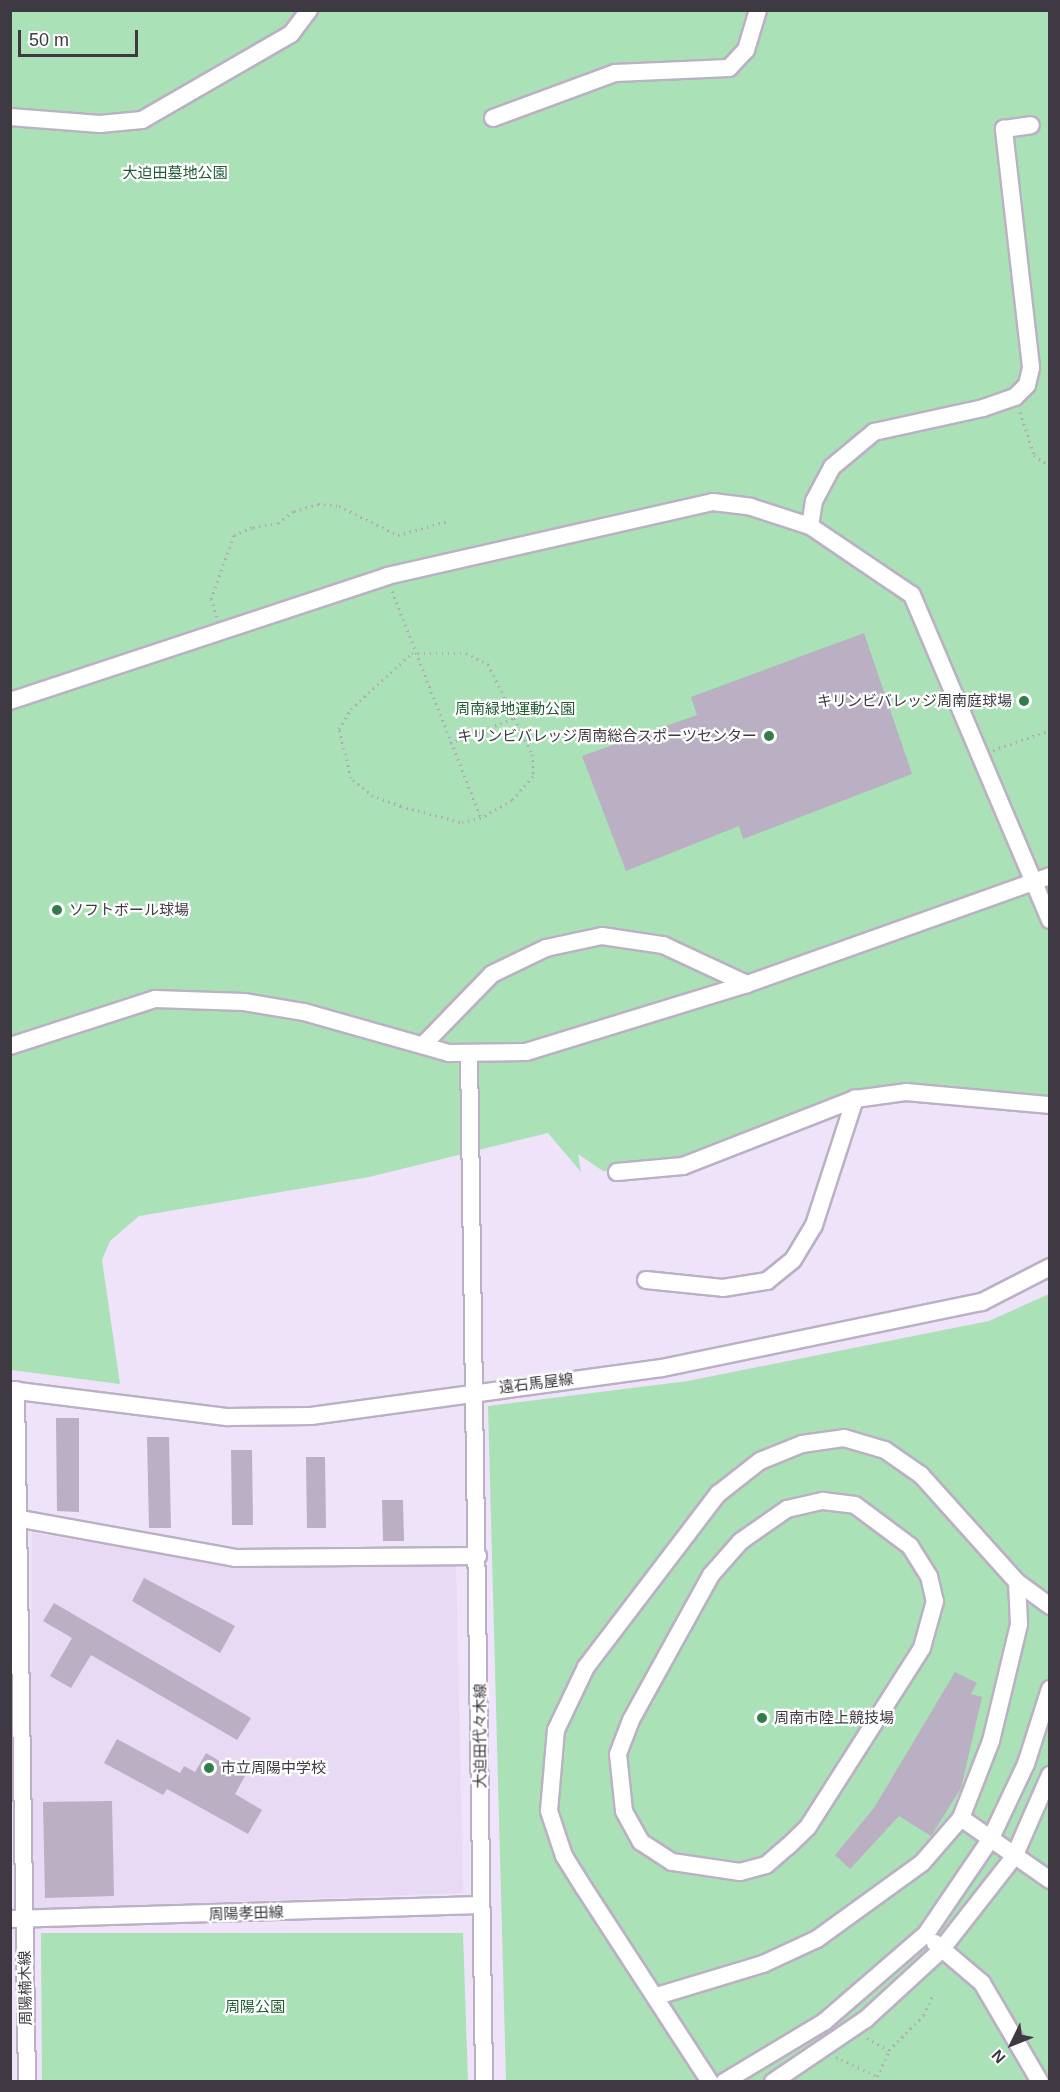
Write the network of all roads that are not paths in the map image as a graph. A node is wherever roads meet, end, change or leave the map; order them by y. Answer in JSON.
{"nodes":[{"id":1,"x":309,"y":10,"type":"edge"},
{"id":2,"x":758,"y":10,"type":"edge"},
{"id":3,"x":10,"y":117,"type":"edge"},
{"id":4,"x":493,"y":118,"type":"dead end"},
{"id":5,"x":1031,"y":125,"type":"dead end"},
{"id":6,"x":810,"y":526,"type":"junction"},
{"id":7,"x":10,"y":701,"type":"edge"},
{"id":8,"x":1042,"y":879,"type":"edge"},
{"id":9,"x":1050,"y":920,"type":"edge"},
{"id":10,"x":747,"y":984,"type":"junction"},
{"id":11,"x":425,"y":1043,"type":"junction"},
{"id":12,"x":10,"y":1046,"type":"edge"},
{"id":13,"x":469,"y":1054,"type":"junction"},
{"id":14,"x":855,"y":1099,"type":"junction"},
{"id":15,"x":1050,"y":1106,"type":"edge"},
{"id":16,"x":617,"y":1172,"type":"dead end"},
{"id":17,"x":1050,"y":1267,"type":"edge"},
{"id":18,"x":646,"y":1280,"type":"dead end"},
{"id":19,"x":13,"y":1390,"type":"edge"},
{"id":20,"x":473,"y":1390,"type":"junction"},
{"id":21,"x":14,"y":1517,"type":"edge"},
{"id":22,"x":478,"y":1556,"type":"junction"},
{"id":23,"x":1017,"y":1582,"type":"junction"},
{"id":24,"x":1050,"y":1606,"type":"edge"},
{"id":25,"x":1050,"y":1689,"type":"edge"},
{"id":26,"x":1042,"y":1739,"type":"edge"},
{"id":27,"x":16,"y":1769,"type":"edge"},
{"id":28,"x":1050,"y":1775,"type":"edge"},
{"id":29,"x":961,"y":1818,"type":"junction"},
{"id":30,"x":990,"y":1840,"type":"junction"},
{"id":31,"x":788,"y":1846,"type":"joint"},
{"id":32,"x":1014,"y":1857,"type":"junction"},
{"id":33,"x":1050,"y":1880,"type":"edge"},
{"id":34,"x":481,"y":1905,"type":"junction"},
{"id":35,"x":17,"y":1919,"type":"edge"},
{"id":36,"x":926,"y":1934,"type":"junction"},
{"id":37,"x":941,"y":1950,"type":"junction"},
{"id":38,"x":657,"y":1996,"type":"junction"},
{"id":39,"x":824,"y":2022,"type":"junction"},
{"id":40,"x":836,"y":2040,"type":"junction"},
{"id":41,"x":27,"y":2082,"type":"edge"},
{"id":42,"x":484,"y":2082,"type":"edge"},
{"id":43,"x":710,"y":2082,"type":"edge"},
{"id":44,"x":724,"y":2082,"type":"edge"},
{"id":45,"x":773,"y":2082,"type":"edge"},
{"id":46,"x":1040,"y":2082,"type":"edge"}],
"edges":[{"from":1,"to":3,"type":"street"},
{"from":2,"to":4,"type":"street"},
{"from":5,"to":6,"type":"street"},
{"from":6,"to":7,"type":"street"},
{"from":6,"to":8,"type":"street"},
{"from":8,"to":9,"type":"street"},
{"from":8,"to":10,"type":"street"},
{"from":10,"to":11,"type":"street"},
{"from":10,"to":13,"type":"street"},
{"from":11,"to":12,"type":"street"},
{"from":11,"to":13,"type":"street"},
{"from":13,"to":20,"type":"street","name":"大迫田代々木線"},
{"from":14,"to":15,"type":"street"},
{"from":14,"to":16,"type":"street"},
{"from":14,"to":18,"type":"street"},
{"from":17,"to":20,"type":"street","name":"遠石馬屋線"},
{"from":19,"to":20,"type":"street","name":"遠石馬屋線"},
{"from":19,"to":21,"type":"street","name":"周陽楠木線"},
{"from":20,"to":22,"type":"street","name":"大迫田代々木線"},
{"from":21,"to":22,"type":"street"},
{"from":21,"to":27,"type":"street","name":"周陽楠木線"},
{"from":22,"to":34,"type":"street","name":"大迫田代々木線"},
{"from":23,"to":24,"type":"street"},
{"from":23,"to":29,"type":"street"},
{"from":23,"to":38,"type":"street"},
{"from":25,"to":26,"type":"street"},
{"from":26,"to":30,"type":"street"},
{"from":27,"to":35,"type":"street","name":"周陽楠木線"},
{"from":28,"to":32,"type":"street"},
{"from":29,"to":30,"type":"street"},
{"from":29,"to":38,"type":"street"},
{"from":30,"to":32,"type":"street"},
{"from":30,"to":36,"type":"street"},
{"from":31,"to":31,"type":"street"},
{"from":32,"to":33,"type":"street"},
{"from":32,"to":37,"type":"street"},
{"from":34,"to":35,"type":"street","name":"周陽孝田線"},
{"from":34,"to":42,"type":"street","name":"大迫田代々木線"},
{"from":35,"to":41,"type":"street","name":"周陽楠木線"},
{"from":36,"to":37,"type":"street"},
{"from":36,"to":39,"type":"street"},
{"from":37,"to":40,"type":"street"},
{"from":37,"to":46,"type":"street"},
{"from":38,"to":43,"type":"street"},
{"from":39,"to":40,"type":"street"},
{"from":39,"to":44,"type":"street"},
{"from":40,"to":45,"type":"street"}]}
